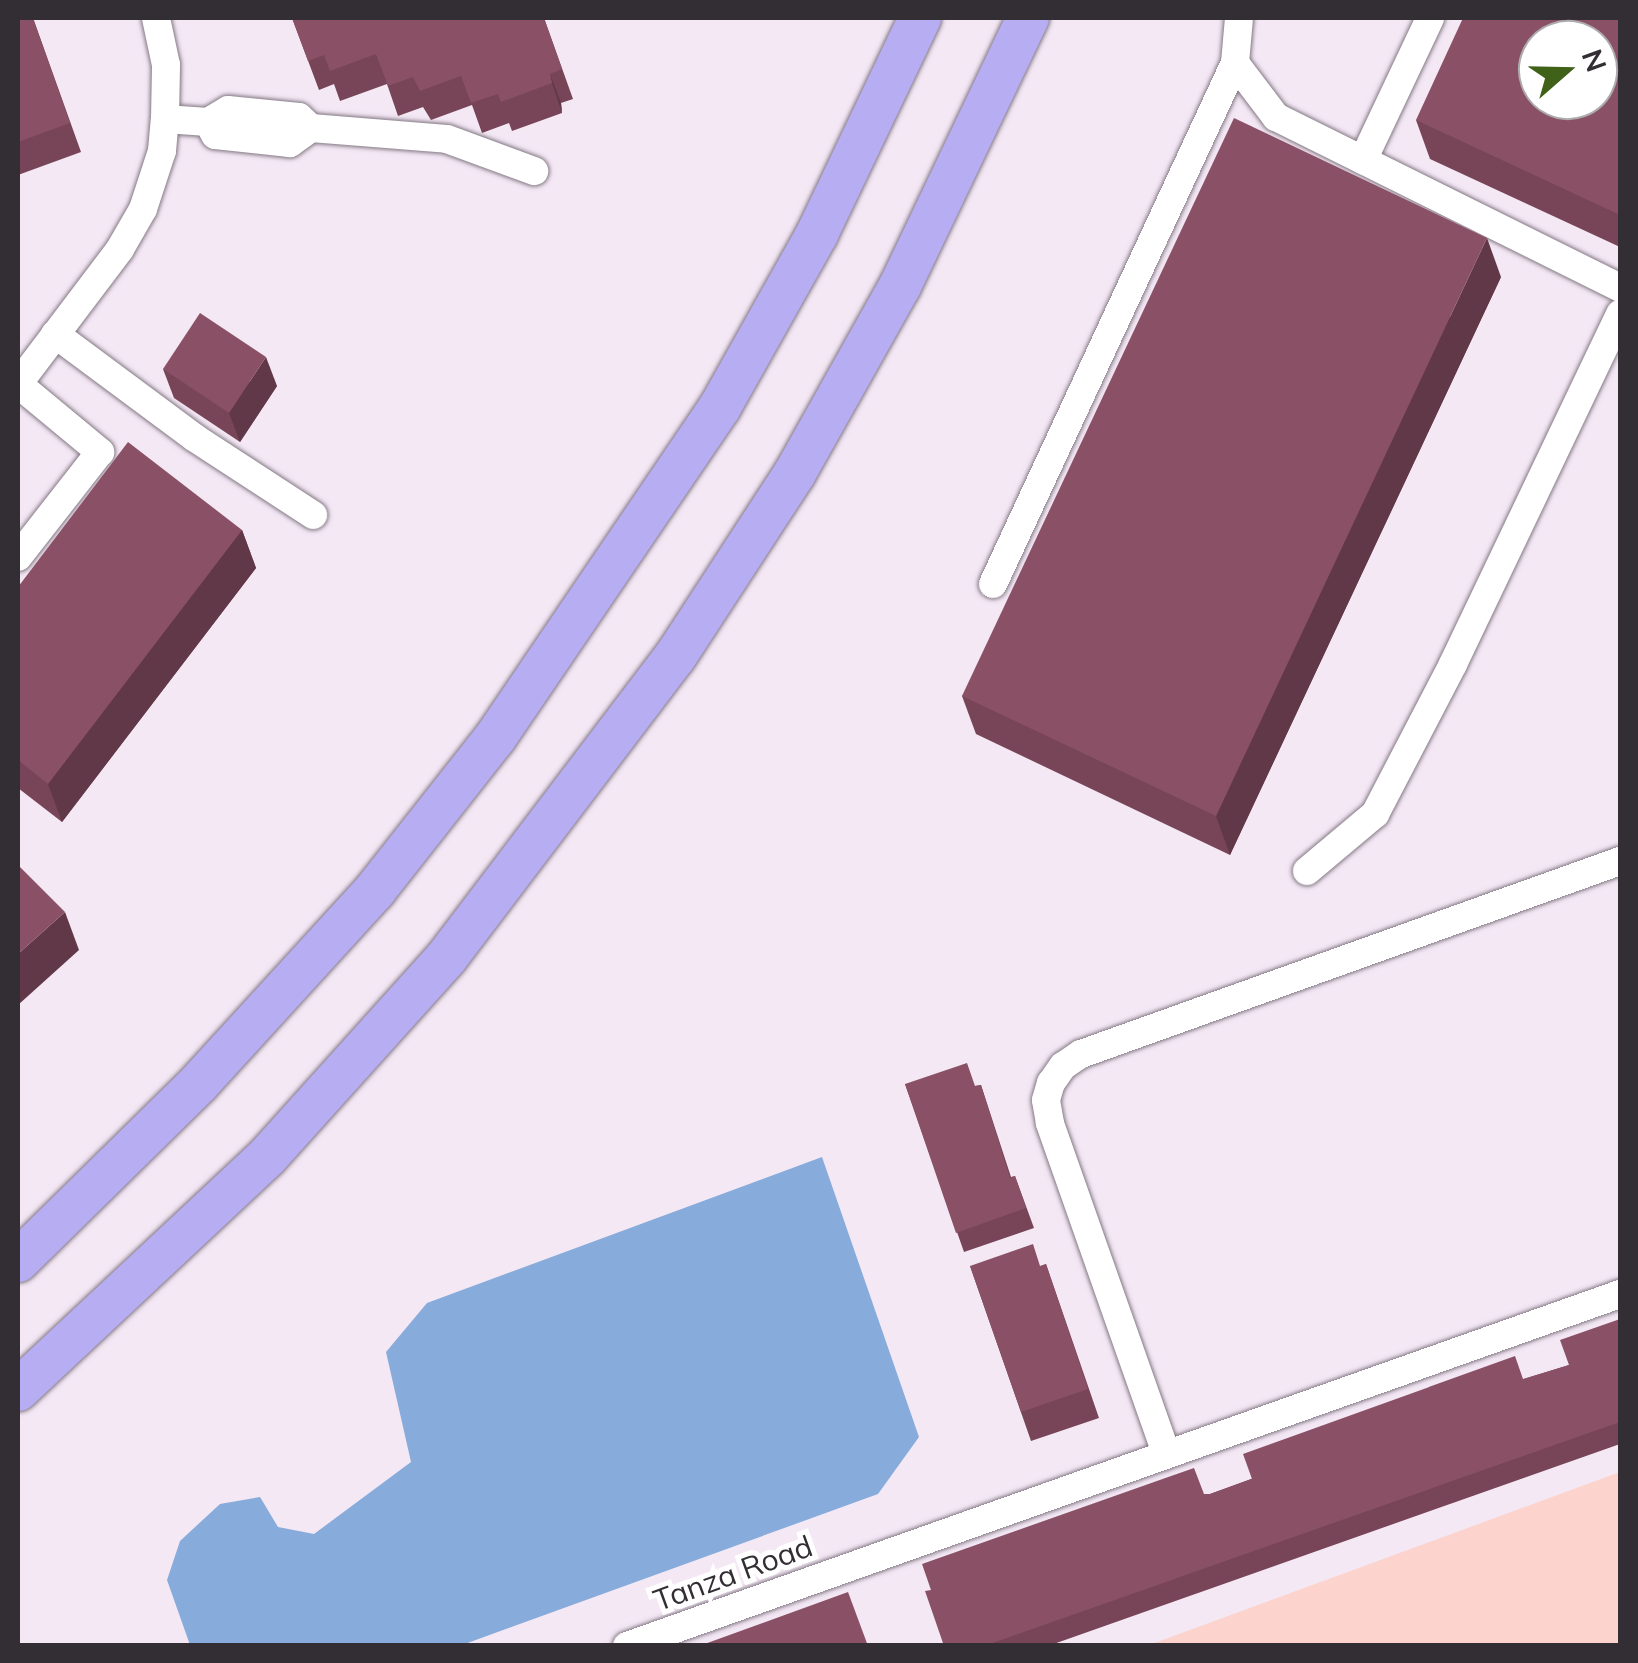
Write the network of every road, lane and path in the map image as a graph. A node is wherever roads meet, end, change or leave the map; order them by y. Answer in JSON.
{"nodes":[{"id":1,"x":156,"y":18,"type":"edge"},
{"id":2,"x":920,"y":18,"type":"edge"},
{"id":3,"x":1028,"y":18,"type":"edge"},
{"id":4,"x":1239,"y":18,"type":"edge"},
{"id":5,"x":1430,"y":18,"type":"edge"},
{"id":6,"x":1235,"y":63,"type":"junction"},
{"id":7,"x":166,"y":119,"type":"junction"},
{"id":8,"x":1363,"y":160,"type":"junction"},
{"id":9,"x":534,"y":171,"type":"dead end"},
{"id":10,"x":1620,"y":288,"type":"edge"},
{"id":11,"x":1620,"y":314,"type":"edge"},
{"id":12,"x":55,"y":334,"type":"junction"},
{"id":13,"x":18,"y":384,"type":"edge"},
{"id":14,"x":313,"y":515,"type":"dead end"},
{"id":15,"x":18,"y":556,"type":"edge"},
{"id":16,"x":992,"y":584,"type":"dead end"},
{"id":17,"x":1620,"y":860,"type":"edge"},
{"id":18,"x":1307,"y":871,"type":"dead end"},
{"id":19,"x":18,"y":1261,"type":"edge"},
{"id":20,"x":1620,"y":1294,"type":"edge"},
{"id":21,"x":18,"y":1390,"type":"edge"},
{"id":22,"x":1166,"y":1453,"type":"junction"},
{"id":23,"x":627,"y":1646,"type":"edge"}],
"edges":[{"from":1,"to":7,"type":"street"},
{"from":2,"to":19,"type":"highway"},
{"from":3,"to":21,"type":"highway"},
{"from":4,"to":6,"type":"street"},
{"from":5,"to":8,"type":"street"},
{"from":6,"to":8,"type":"street"},
{"from":6,"to":16,"type":"street"},
{"from":7,"to":9,"type":"street"},
{"from":7,"to":12,"type":"street"},
{"from":8,"to":10,"type":"street"},
{"from":11,"to":18,"type":"street"},
{"from":12,"to":13,"type":"street"},
{"from":12,"to":14,"type":"street"},
{"from":13,"to":15,"type":"street"},
{"from":17,"to":22,"type":"street"},
{"from":20,"to":22,"type":"street","name":"Tanza Road"},
{"from":22,"to":23,"type":"street","name":"Tanza Road"}]}
